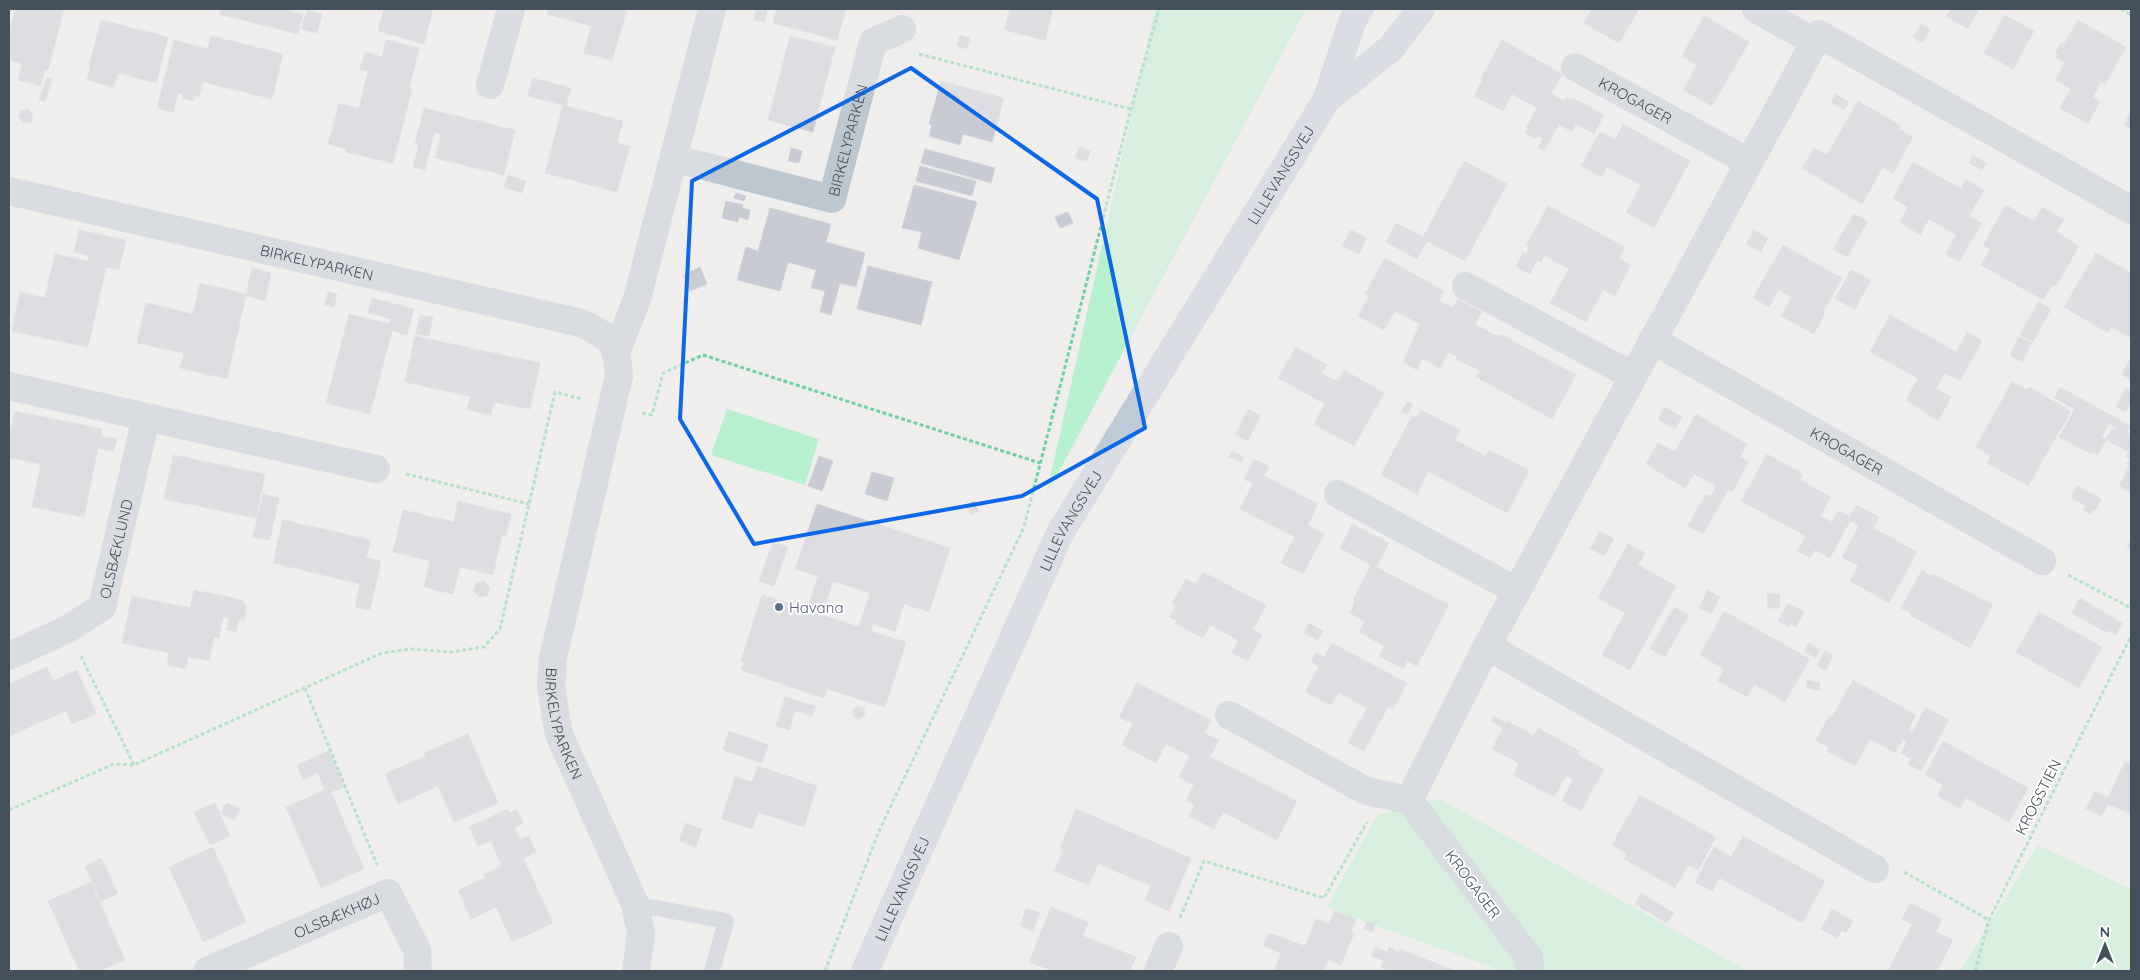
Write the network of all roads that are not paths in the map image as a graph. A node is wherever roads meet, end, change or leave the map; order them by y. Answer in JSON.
{"nodes":[{"id":1,"x":511,"y":9,"type":"edge"},
{"id":2,"x":712,"y":9,"type":"edge"},
{"id":3,"x":1360,"y":9,"type":"edge"},
{"id":4,"x":1421,"y":9,"type":"edge"},
{"id":5,"x":1756,"y":9,"type":"edge"},
{"id":6,"x":902,"y":29,"type":"dead end"},
{"id":7,"x":1815,"y":42,"type":"junction"},
{"id":8,"x":1575,"y":67,"type":"dead end"},
{"id":9,"x":490,"y":85,"type":"dead end"},
{"id":10,"x":1327,"y":99,"type":"junction"},
{"id":11,"x":674,"y":158,"type":"junction"},
{"id":12,"x":1749,"y":162,"type":"junction"},
{"id":13,"x":9,"y":191,"type":"edge"},
{"id":14,"x":2131,"y":210,"type":"edge"},
{"id":15,"x":1466,"y":286,"type":"dead end"},
{"id":16,"x":1652,"y":340,"type":"junction"},
{"id":17,"x":617,"y":350,"type":"junction"},
{"id":18,"x":1633,"y":376,"type":"junction"},
{"id":19,"x":9,"y":386,"type":"edge"},
{"id":20,"x":146,"y":418,"type":"junction"},
{"id":21,"x":376,"y":469,"type":"road end"},
{"id":22,"x":1338,"y":494,"type":"dead end"},
{"id":23,"x":2042,"y":561,"type":"road end"},
{"id":24,"x":1517,"y":591,"type":"junction"},
{"id":25,"x":1487,"y":646,"type":"junction"},
{"id":26,"x":9,"y":656,"type":"edge"},
{"id":27,"x":1228,"y":715,"type":"dead end"},
{"id":28,"x":1409,"y":800,"type":"junction"},
{"id":29,"x":1875,"y":869,"type":"road end"},
{"id":30,"x":635,"y":904,"type":"junction"},
{"id":31,"x":1168,"y":946,"type":"road end"},
{"id":32,"x":207,"y":971,"type":"edge"},
{"id":33,"x":418,"y":971,"type":"edge"},
{"id":34,"x":636,"y":971,"type":"edge"},
{"id":35,"x":712,"y":971,"type":"edge"},
{"id":36,"x":865,"y":971,"type":"edge"},
{"id":37,"x":1158,"y":971,"type":"edge"},
{"id":38,"x":1530,"y":971,"type":"edge"}],
"edges":[{"from":1,"to":9,"type":"street"},
{"from":2,"to":11,"type":"street","name":"BIRKELYPARKEN"},
{"from":3,"to":10,"type":"street","name":"LILLEVANGSVEJ"},
{"from":4,"to":10,"type":"street","name":"LILLEVANGSVEJ"},
{"from":5,"to":7,"type":"street"},
{"from":6,"to":11,"type":"street","name":"BIRKELYPARKEN"},
{"from":7,"to":12,"type":"street"},
{"from":7,"to":14,"type":"street"},
{"from":8,"to":12,"type":"street","name":"KROGAGER"},
{"from":10,"to":36,"type":"street","name":"LILLEVANGSVEJ"},
{"from":11,"to":17,"type":"street","name":"BIRKELYPARKEN"},
{"from":12,"to":16,"type":"street"},
{"from":13,"to":17,"type":"street","name":"BIRKELYPARKEN"},
{"from":15,"to":18,"type":"street"},
{"from":16,"to":18,"type":"street"},
{"from":16,"to":23,"type":"street","name":"KROGAGER"},
{"from":17,"to":30,"type":"street","name":"BIRKELYPARKEN"},
{"from":18,"to":24,"type":"street"},
{"from":19,"to":20,"type":"street"},
{"from":20,"to":21,"type":"street"},
{"from":20,"to":26,"type":"street","name":"OLSBÆKLUND"},
{"from":22,"to":24,"type":"street"},
{"from":24,"to":25,"type":"street"},
{"from":25,"to":28,"type":"street"},
{"from":25,"to":29,"type":"street"},
{"from":27,"to":28,"type":"street"},
{"from":28,"to":38,"type":"street","name":"KROGAGER"},
{"from":30,"to":34,"type":"street","name":"BIRKELYPARKEN"},
{"from":30,"to":35,"type":"lane"},
{"from":31,"to":37,"type":"street"},
{"from":32,"to":33,"type":"street","name":"OLSBÆKHØJ"}]}
